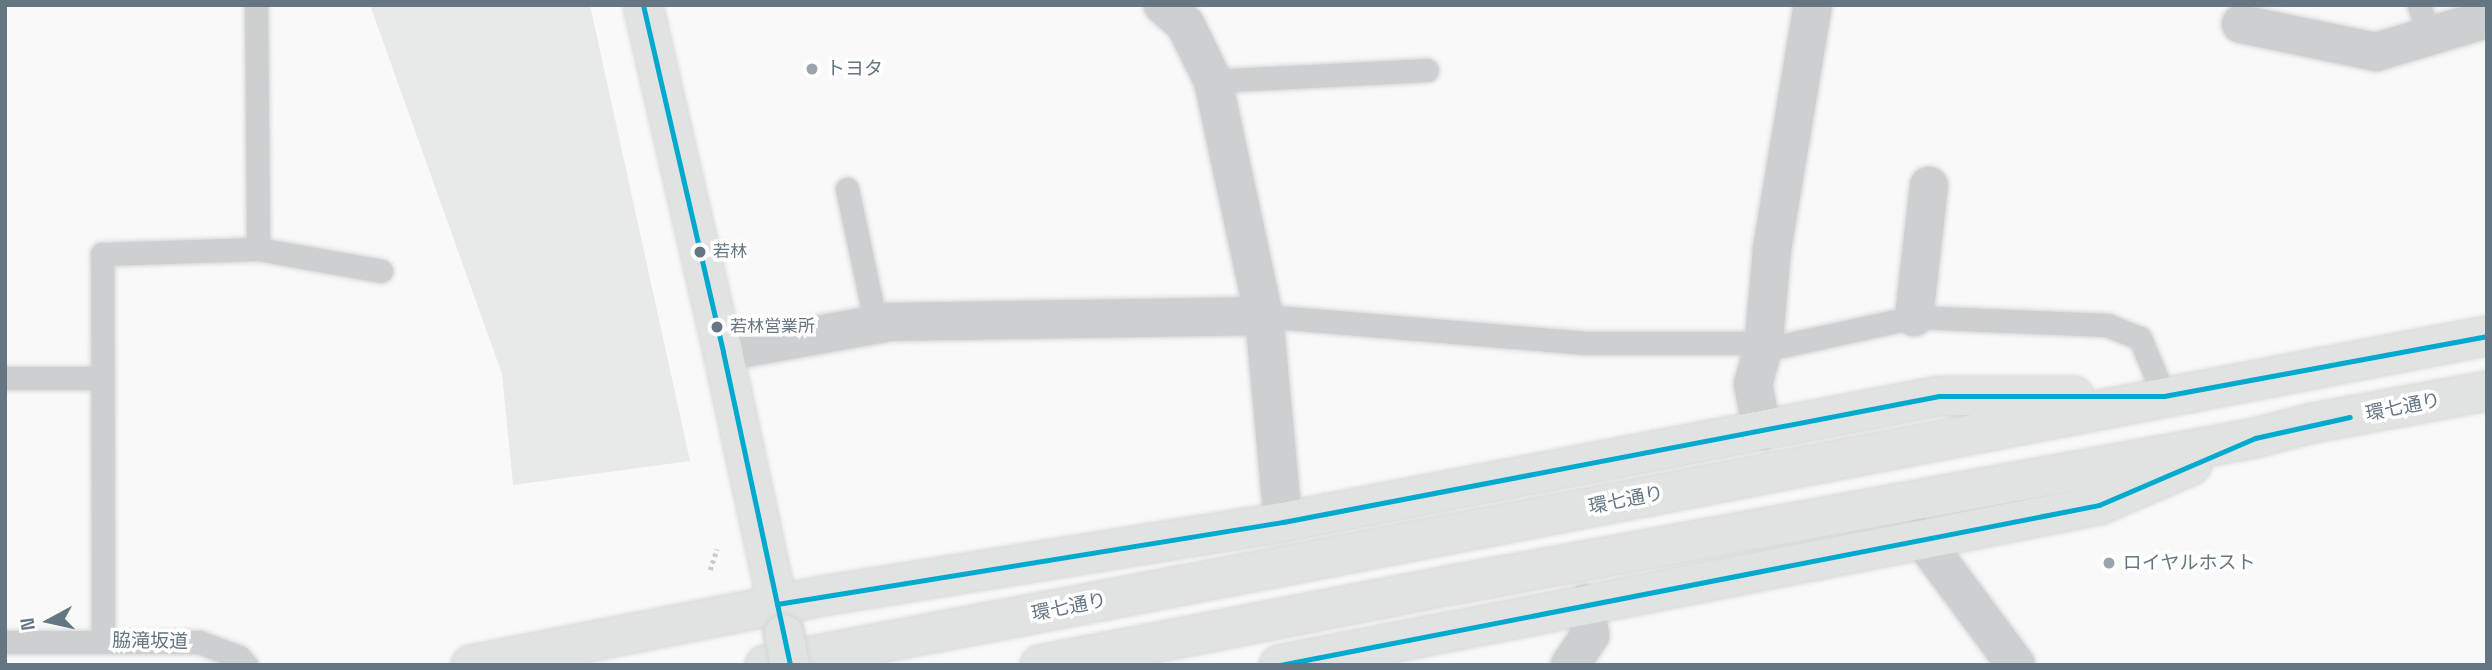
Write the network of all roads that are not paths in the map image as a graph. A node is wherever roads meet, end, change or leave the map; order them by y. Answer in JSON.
{"nodes":[{"id":1,"x":256,"y":5,"type":"edge"},
{"id":2,"x":643,"y":5,"type":"edge"},
{"id":3,"x":1163,"y":5,"type":"edge"},
{"id":4,"x":1814,"y":5,"type":"edge"},
{"id":5,"x":2487,"y":19,"type":"edge"},
{"id":6,"x":2424,"y":21,"type":"edge"},
{"id":7,"x":2241,"y":24,"type":"dead end"},
{"id":8,"x":1427,"y":70,"type":"dead end"},
{"id":9,"x":1213,"y":81,"type":"junction"},
{"id":10,"x":1929,"y":186,"type":"dead end"},
{"id":11,"x":847,"y":189,"type":"dead end"},
{"id":12,"x":258,"y":249,"type":"junction"},
{"id":13,"x":381,"y":271,"type":"dead end"},
{"id":14,"x":1264,"y":316,"type":"junction"},
{"id":15,"x":1914,"y":317,"type":"junction"},
{"id":16,"x":876,"y":324,"type":"junction"},
{"id":17,"x":2487,"y":336,"type":"edge"},
{"id":18,"x":1763,"y":350,"type":"junction"},
{"id":19,"x":723,"y":352,"type":"junction"},
{"id":20,"x":5,"y":378,"type":"edge"},
{"id":21,"x":102,"y":378,"type":"junction"},
{"id":22,"x":2487,"y":391,"type":"edge"},
{"id":23,"x":2164,"y":396,"type":"junction"},
{"id":24,"x":1762,"y":431,"type":"junction"},
{"id":25,"x":2255,"y":438,"type":"junction"},
{"id":26,"x":1283,"y":522,"type":"junction"},
{"id":27,"x":1921,"y":537,"type":"junction"},
{"id":28,"x":1585,"y":603,"type":"junction"},
{"id":29,"x":103,"y":640,"type":"junction"},
{"id":30,"x":5,"y":642,"type":"edge"},
{"id":31,"x":779,"y":642,"type":"edge"},
{"id":32,"x":1325,"y":660,"type":"edge"},
{"id":33,"x":246,"y":665,"type":"edge"},
{"id":34,"x":471,"y":665,"type":"edge"},
{"id":35,"x":1040,"y":665,"type":"edge"},
{"id":36,"x":1279,"y":665,"type":"edge"},
{"id":37,"x":1570,"y":665,"type":"edge"},
{"id":38,"x":2016,"y":665,"type":"edge"}],
"edges":[{"from":1,"to":12,"type":"lane"},
{"from":2,"to":19,"type":"main road"},
{"from":3,"to":9,"type":"street"},
{"from":4,"to":18,"type":"street"},
{"from":5,"to":6,"type":"street"},
{"from":6,"to":7,"type":"street"},
{"from":8,"to":9,"type":"lane"},
{"from":9,"to":14,"type":"street"},
{"from":10,"to":15,"type":"street"},
{"from":11,"to":16,"type":"lane"},
{"from":12,"to":13,"type":"lane"},
{"from":12,"to":21,"type":"lane"},
{"from":14,"to":16,"type":"street"},
{"from":14,"to":18,"type":"lane"},
{"from":14,"to":26,"type":"street"},
{"from":15,"to":18,"type":"lane"},
{"from":15,"to":23,"type":"lane"},
{"from":16,"to":19,"type":"street"},
{"from":17,"to":23,"type":"main road","name":"環七通り"},
{"from":18,"to":24,"type":"street"},
{"from":19,"to":31,"type":"main road"},
{"from":20,"to":21,"type":"lane"},
{"from":21,"to":29,"type":"lane"},
{"from":22,"to":25,"type":"main road","name":"環七通り"},
{"from":23,"to":24,"type":"main road"},
{"from":23,"to":31,"type":"main road","name":"環七通り"},
{"from":24,"to":26,"type":"main road"},
{"from":25,"to":27,"type":"main road"},
{"from":25,"to":35,"type":"main road","name":"環七通り"},
{"from":26,"to":31,"type":"main road"},
{"from":27,"to":28,"type":"main road"},
{"from":27,"to":38,"type":"street"},
{"from":28,"to":32,"type":"main road"},
{"from":28,"to":37,"type":"street"},
{"from":29,"to":30,"type":"lane","name":"脇滝坂道"},
{"from":29,"to":33,"type":"lane","name":"脇滝坂道"},
{"from":31,"to":34,"type":"main road"},
{"from":32,"to":36,"type":"main road"}]}
